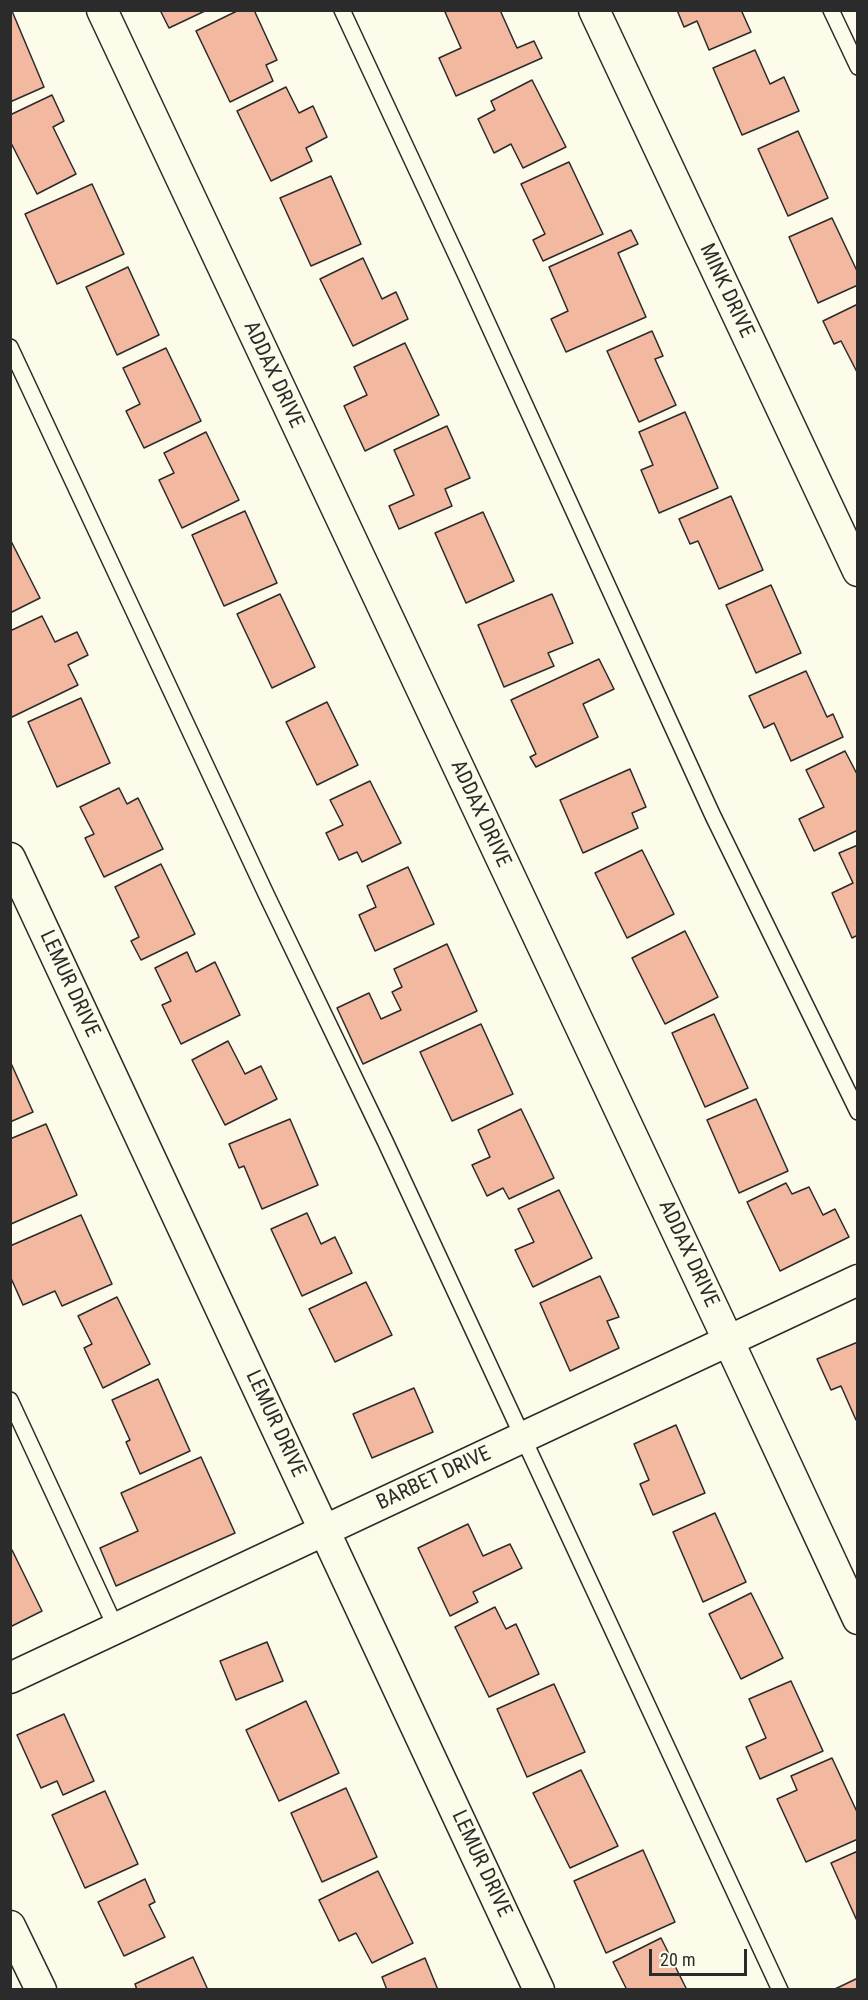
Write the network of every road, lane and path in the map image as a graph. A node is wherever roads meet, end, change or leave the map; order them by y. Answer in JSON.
{"nodes":[{"id":1,"x":102,"y":10,"type":"edge"},
{"id":2,"x":342,"y":10,"type":"edge"},
{"id":3,"x":594,"y":10,"type":"edge"},
{"id":4,"x":831,"y":10,"type":"edge"},
{"id":5,"x":858,"y":67,"type":"edge"},
{"id":6,"x":10,"y":347,"type":"edge"},
{"id":7,"x":858,"y":572,"type":"edge"},
{"id":8,"x":10,"y":858,"type":"edge"},
{"id":9,"x":858,"y":1112,"type":"edge"},
{"id":10,"x":858,"y":1280,"type":"edge"},
{"id":11,"x":729,"y":1341,"type":"junction"},
{"id":12,"x":10,"y":1400,"type":"edge"},
{"id":13,"x":522,"y":1438,"type":"junction"},
{"id":14,"x":325,"y":1530,"type":"junction"},
{"id":15,"x":858,"y":1619,"type":"edge"},
{"id":16,"x":116,"y":1628,"type":"junction"},
{"id":17,"x":10,"y":1678,"type":"edge"},
{"id":18,"x":10,"y":1926,"type":"edge"},
{"id":19,"x":41,"y":1989,"type":"edge"},
{"id":20,"x":539,"y":1989,"type":"edge"},
{"id":21,"x":780,"y":1989,"type":"edge"}],
"edges":[{"from":1,"to":11,"type":"street","name":"ADDAX DRIVE"},
{"from":2,"to":9,"type":"lane"},
{"from":3,"to":7,"type":"street","name":"MINK DRIVE"},
{"from":4,"to":5,"type":"lane"},
{"from":6,"to":13,"type":"lane"},
{"from":8,"to":14,"type":"street","name":"LEMUR DRIVE"},
{"from":10,"to":11,"type":"street","name":"BARBET DRIVE"},
{"from":11,"to":13,"type":"street","name":"BARBET DRIVE"},
{"from":11,"to":15,"type":"street","name":"ADDAX DRIVE"},
{"from":12,"to":16,"type":"lane"},
{"from":13,"to":14,"type":"street","name":"BARBET DRIVE"},
{"from":13,"to":21,"type":"lane"},
{"from":14,"to":16,"type":"street","name":"BARBET DRIVE"},
{"from":14,"to":20,"type":"street","name":"LEMUR DRIVE"},
{"from":16,"to":17,"type":"street","name":"BARBET DRIVE"},
{"from":18,"to":19,"type":"street"}]}
